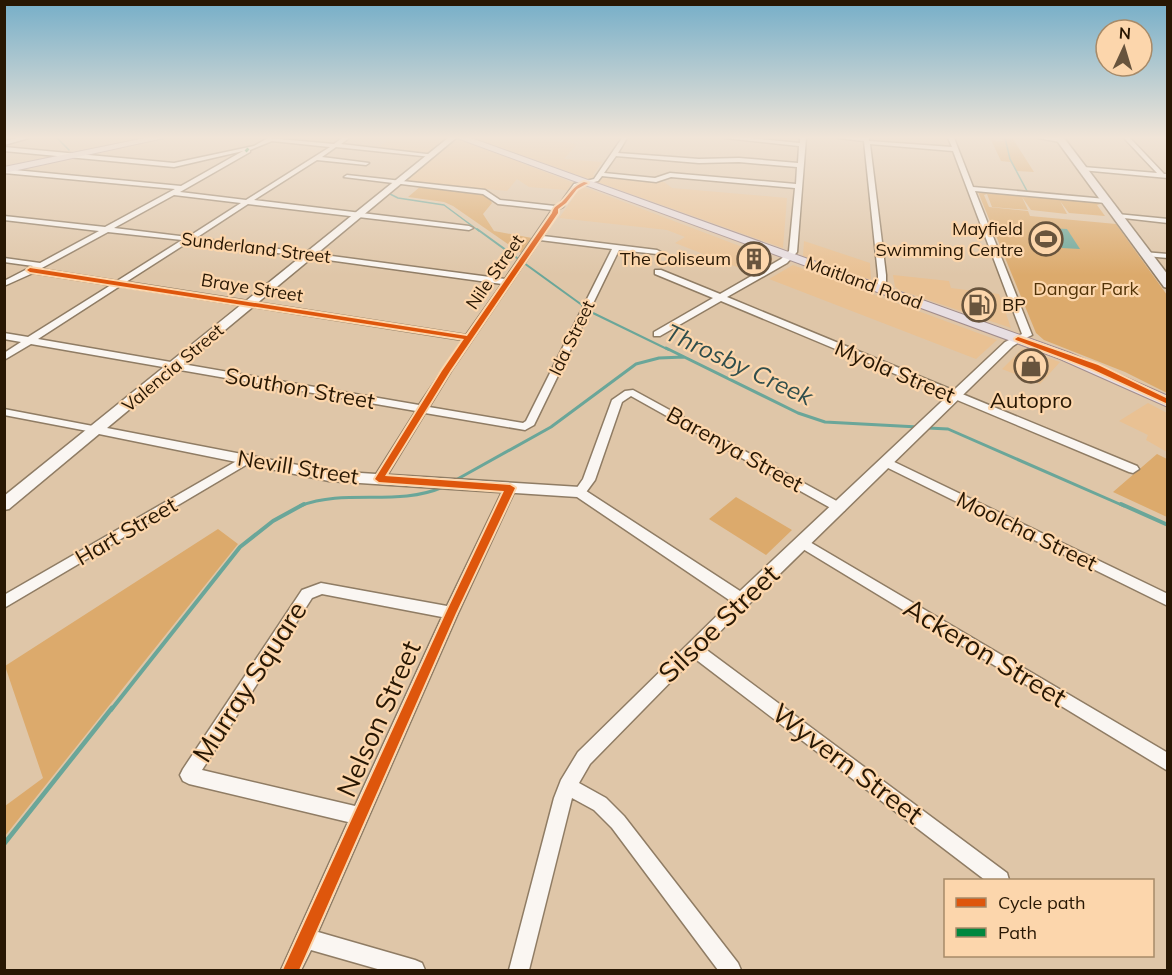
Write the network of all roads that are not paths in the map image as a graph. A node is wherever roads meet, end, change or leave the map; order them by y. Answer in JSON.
{"nodes":[{"id":1,"x":139,"y":184,"type":"edge"},
{"id":2,"x":192,"y":184,"type":"edge"},
{"id":3,"x":276,"y":184,"type":"edge"},
{"id":4,"x":396,"y":184,"type":"edge"},
{"id":5,"x":411,"y":184,"type":"edge"},
{"id":6,"x":584,"y":184,"type":"edge"},
{"id":7,"x":587,"y":184,"type":"edge"},
{"id":8,"x":769,"y":184,"type":"edge"},
{"id":9,"x":871,"y":184,"type":"edge"},
{"id":10,"x":969,"y":184,"type":"edge"},
{"id":11,"x":1093,"y":184,"type":"edge"},
{"id":12,"x":799,"y":186,"type":"joint"},
{"id":13,"x":184,"y":188,"type":"junction"},
{"id":14,"x":971,"y":189,"type":"junction"},
{"id":15,"x":174,"y":193,"type":"junction"},
{"id":16,"x":1106,"y":201,"type":"junction"},
{"id":17,"x":247,"y":202,"type":"junction"},
{"id":18,"x":556,"y":208,"type":"junction"},
{"id":19,"x":358,"y":215,"type":"junction"},
{"id":20,"x":1117,"y":216,"type":"junction"},
{"id":21,"x":4,"y":218,"type":"edge"},
{"id":22,"x":1167,"y":221,"type":"edge"},
{"id":23,"x":469,"y":228,"type":"dead end"},
{"id":24,"x":108,"y":230,"type":"junction"},
{"id":25,"x":538,"y":238,"type":"junction"},
{"id":26,"x":190,"y":239,"type":"junction"},
{"id":27,"x":616,"y":247,"type":"junction"},
{"id":28,"x":657,"y":252,"type":"dead end"},
{"id":29,"x":1146,"y":254,"type":"junction"},
{"id":30,"x":310,"y":255,"type":"junction"},
{"id":31,"x":789,"y":256,"type":"junction"},
{"id":32,"x":1167,"y":256,"type":"edge"},
{"id":33,"x":4,"y":260,"type":"edge"},
{"id":34,"x":40,"y":265,"type":"junction"},
{"id":35,"x":30,"y":270,"type":"junction"},
{"id":36,"x":658,"y":272,"type":"dead end"},
{"id":37,"x":507,"y":282,"type":"junction"},
{"id":38,"x":4,"y":284,"type":"edge"},
{"id":39,"x":120,"y":284,"type":"junction"},
{"id":40,"x":1167,"y":284,"type":"edge"},
{"id":41,"x":878,"y":289,"type":"junction"},
{"id":42,"x":719,"y":297,"type":"junction"},
{"id":43,"x":250,"y":304,"type":"junction"},
{"id":44,"x":657,"y":334,"type":"dead end"},
{"id":45,"x":4,"y":336,"type":"edge"},
{"id":46,"x":469,"y":338,"type":"junction"},
{"id":47,"x":1018,"y":339,"type":"junction"},
{"id":48,"x":31,"y":340,"type":"junction"},
{"id":49,"x":4,"y":357,"type":"edge"},
{"id":50,"x":175,"y":366,"type":"junction"},
{"id":51,"x":954,"y":396,"type":"junction"},
{"id":52,"x":1167,"y":402,"type":"edge"},
{"id":53,"x":421,"y":410,"type":"junction"},
{"id":54,"x":4,"y":412,"type":"edge"},
{"id":55,"x":525,"y":427,"type":"joint"},
{"id":56,"x":98,"y":430,"type":"junction"},
{"id":57,"x":247,"y":459,"type":"junction"},
{"id":58,"x":886,"y":462,"type":"junction"},
{"id":59,"x":1133,"y":470,"type":"dead end"},
{"id":60,"x":379,"y":479,"type":"junction"},
{"id":61,"x":510,"y":488,"type":"junction"},
{"id":62,"x":580,"y":492,"type":"junction"},
{"id":63,"x":4,"y":505,"type":"edge"},
{"id":64,"x":840,"y":508,"type":"junction"},
{"id":65,"x":803,"y":543,"type":"junction"},
{"id":66,"x":741,"y":601,"type":"junction"},
{"id":67,"x":1167,"y":601,"type":"edge"},
{"id":68,"x":4,"y":602,"type":"edge"},
{"id":69,"x":451,"y":613,"type":"junction"},
{"id":70,"x":693,"y":648,"type":"junction"},
{"id":71,"x":1167,"y":763,"type":"edge"},
{"id":72,"x":567,"y":786,"type":"junction"},
{"id":73,"x":360,"y":816,"type":"junction"},
{"id":74,"x":999,"y":879,"type":"edge"},
{"id":75,"x":305,"y":938,"type":"junction"},
{"id":76,"x":291,"y":970,"type":"edge"},
{"id":77,"x":416,"y":970,"type":"edge"},
{"id":78,"x":519,"y":970,"type":"edge"},
{"id":79,"x":731,"y":970,"type":"edge"}],
"edges":[{"from":1,"to":13,"type":"street"},
{"from":2,"to":13,"type":"street"},
{"from":3,"to":17,"type":"street"},
{"from":4,"to":19,"type":"street","name":"Valencia Street"},
{"from":5,"to":18,"type":"street"},
{"from":6,"to":18,"type":"street","name":"Nile Street"},
{"from":7,"to":31,"type":"main road","name":"Maitland Road"},
{"from":8,"to":12,"type":"street"},
{"from":9,"to":41,"type":"street"},
{"from":10,"to":14,"type":"street"},
{"from":11,"to":16,"type":"main road"},
{"from":12,"to":31,"type":"street"},
{"from":13,"to":15,"type":"street"},
{"from":14,"to":16,"type":"street"},
{"from":14,"to":47,"type":"street"},
{"from":15,"to":17,"type":"street"},
{"from":15,"to":24,"type":"street"},
{"from":16,"to":20,"type":"main road"},
{"from":17,"to":19,"type":"street"},
{"from":17,"to":26,"type":"street"},
{"from":18,"to":25,"type":"street","name":"Nile Street"},
{"from":19,"to":23,"type":"street"},
{"from":19,"to":30,"type":"street","name":"Valencia Street"},
{"from":20,"to":22,"type":"street"},
{"from":20,"to":29,"type":"main road"},
{"from":21,"to":24,"type":"street","name":"Sunderland Street"},
{"from":24,"to":26,"type":"street","name":"Sunderland Street"},
{"from":24,"to":34,"type":"street"},
{"from":25,"to":27,"type":"street"},
{"from":25,"to":37,"type":"street","name":"Nile Street"},
{"from":26,"to":30,"type":"street","name":"Sunderland Street"},
{"from":26,"to":39,"type":"street"},
{"from":27,"to":28,"type":"street"},
{"from":27,"to":55,"type":"street","name":"Ida Street"},
{"from":29,"to":32,"type":"street"},
{"from":29,"to":40,"type":"main road"},
{"from":30,"to":37,"type":"street","name":"Sunderland Street"},
{"from":30,"to":43,"type":"street","name":"Valencia Street"},
{"from":31,"to":41,"type":"main road","name":"Maitland Road"},
{"from":31,"to":42,"type":"street"},
{"from":33,"to":34,"type":"street"},
{"from":34,"to":35,"type":"street"},
{"from":35,"to":38,"type":"street"},
{"from":35,"to":39,"type":"street","name":"Braye Street"},
{"from":36,"to":42,"type":"street","name":"Myola Street"},
{"from":37,"to":46,"type":"street","name":"Nile Street"},
{"from":39,"to":43,"type":"street","name":"Braye Street"},
{"from":39,"to":48,"type":"street"},
{"from":41,"to":47,"type":"main road","name":"Maitland Road"},
{"from":42,"to":44,"type":"street"},
{"from":42,"to":51,"type":"street","name":"Myola Street"},
{"from":43,"to":46,"type":"street","name":"Braye Street"},
{"from":43,"to":50,"type":"street","name":"Valencia Street"},
{"from":45,"to":48,"type":"street","name":"Southon Street"},
{"from":46,"to":53,"type":"street","name":"Nile Street"},
{"from":47,"to":51,"type":"street","name":"Silsoe Street"},
{"from":47,"to":52,"type":"main road","name":"Maitland Road"},
{"from":48,"to":49,"type":"street"},
{"from":48,"to":50,"type":"street","name":"Southon Street"},
{"from":50,"to":53,"type":"street","name":"Southon Street"},
{"from":50,"to":56,"type":"street","name":"Valencia Street"},
{"from":51,"to":58,"type":"street","name":"Silsoe Street"},
{"from":51,"to":59,"type":"street","name":"Myola Street"},
{"from":53,"to":55,"type":"street","name":"Southon Street"},
{"from":53,"to":60,"type":"street","name":"Nile Street"},
{"from":54,"to":56,"type":"street","name":"Nevill Street"},
{"from":56,"to":57,"type":"street","name":"Nevill Street"},
{"from":56,"to":63,"type":"street","name":"Valencia Street"},
{"from":57,"to":60,"type":"street","name":"Nevill Street"},
{"from":57,"to":68,"type":"street","name":"Hart Street"},
{"from":58,"to":64,"type":"street","name":"Silsoe Street"},
{"from":58,"to":67,"type":"street","name":"Moolcha Street"},
{"from":60,"to":61,"type":"street","name":"Nevill Street"},
{"from":61,"to":62,"type":"street","name":"Nevill Street"},
{"from":61,"to":69,"type":"street","name":"Nelson Street"},
{"from":62,"to":64,"type":"street","name":"Barenya Street"},
{"from":62,"to":66,"type":"street"},
{"from":64,"to":65,"type":"street","name":"Silsoe Street"},
{"from":65,"to":66,"type":"street","name":"Silsoe Street"},
{"from":65,"to":71,"type":"street","name":"Ackeron Street"},
{"from":66,"to":70,"type":"street","name":"Silsoe Street"},
{"from":69,"to":73,"type":"street","name":"Nelson Street"},
{"from":69,"to":73,"type":"street","name":"Murray Square"},
{"from":70,"to":72,"type":"street","name":"Silsoe Street"},
{"from":70,"to":74,"type":"street","name":"Wyvern Street"},
{"from":72,"to":78,"type":"street","name":"Silsoe Street"},
{"from":72,"to":79,"type":"street"},
{"from":73,"to":75,"type":"street","name":"Nelson Street"},
{"from":75,"to":76,"type":"street","name":"Nelson Street"},
{"from":75,"to":77,"type":"street"}]}
